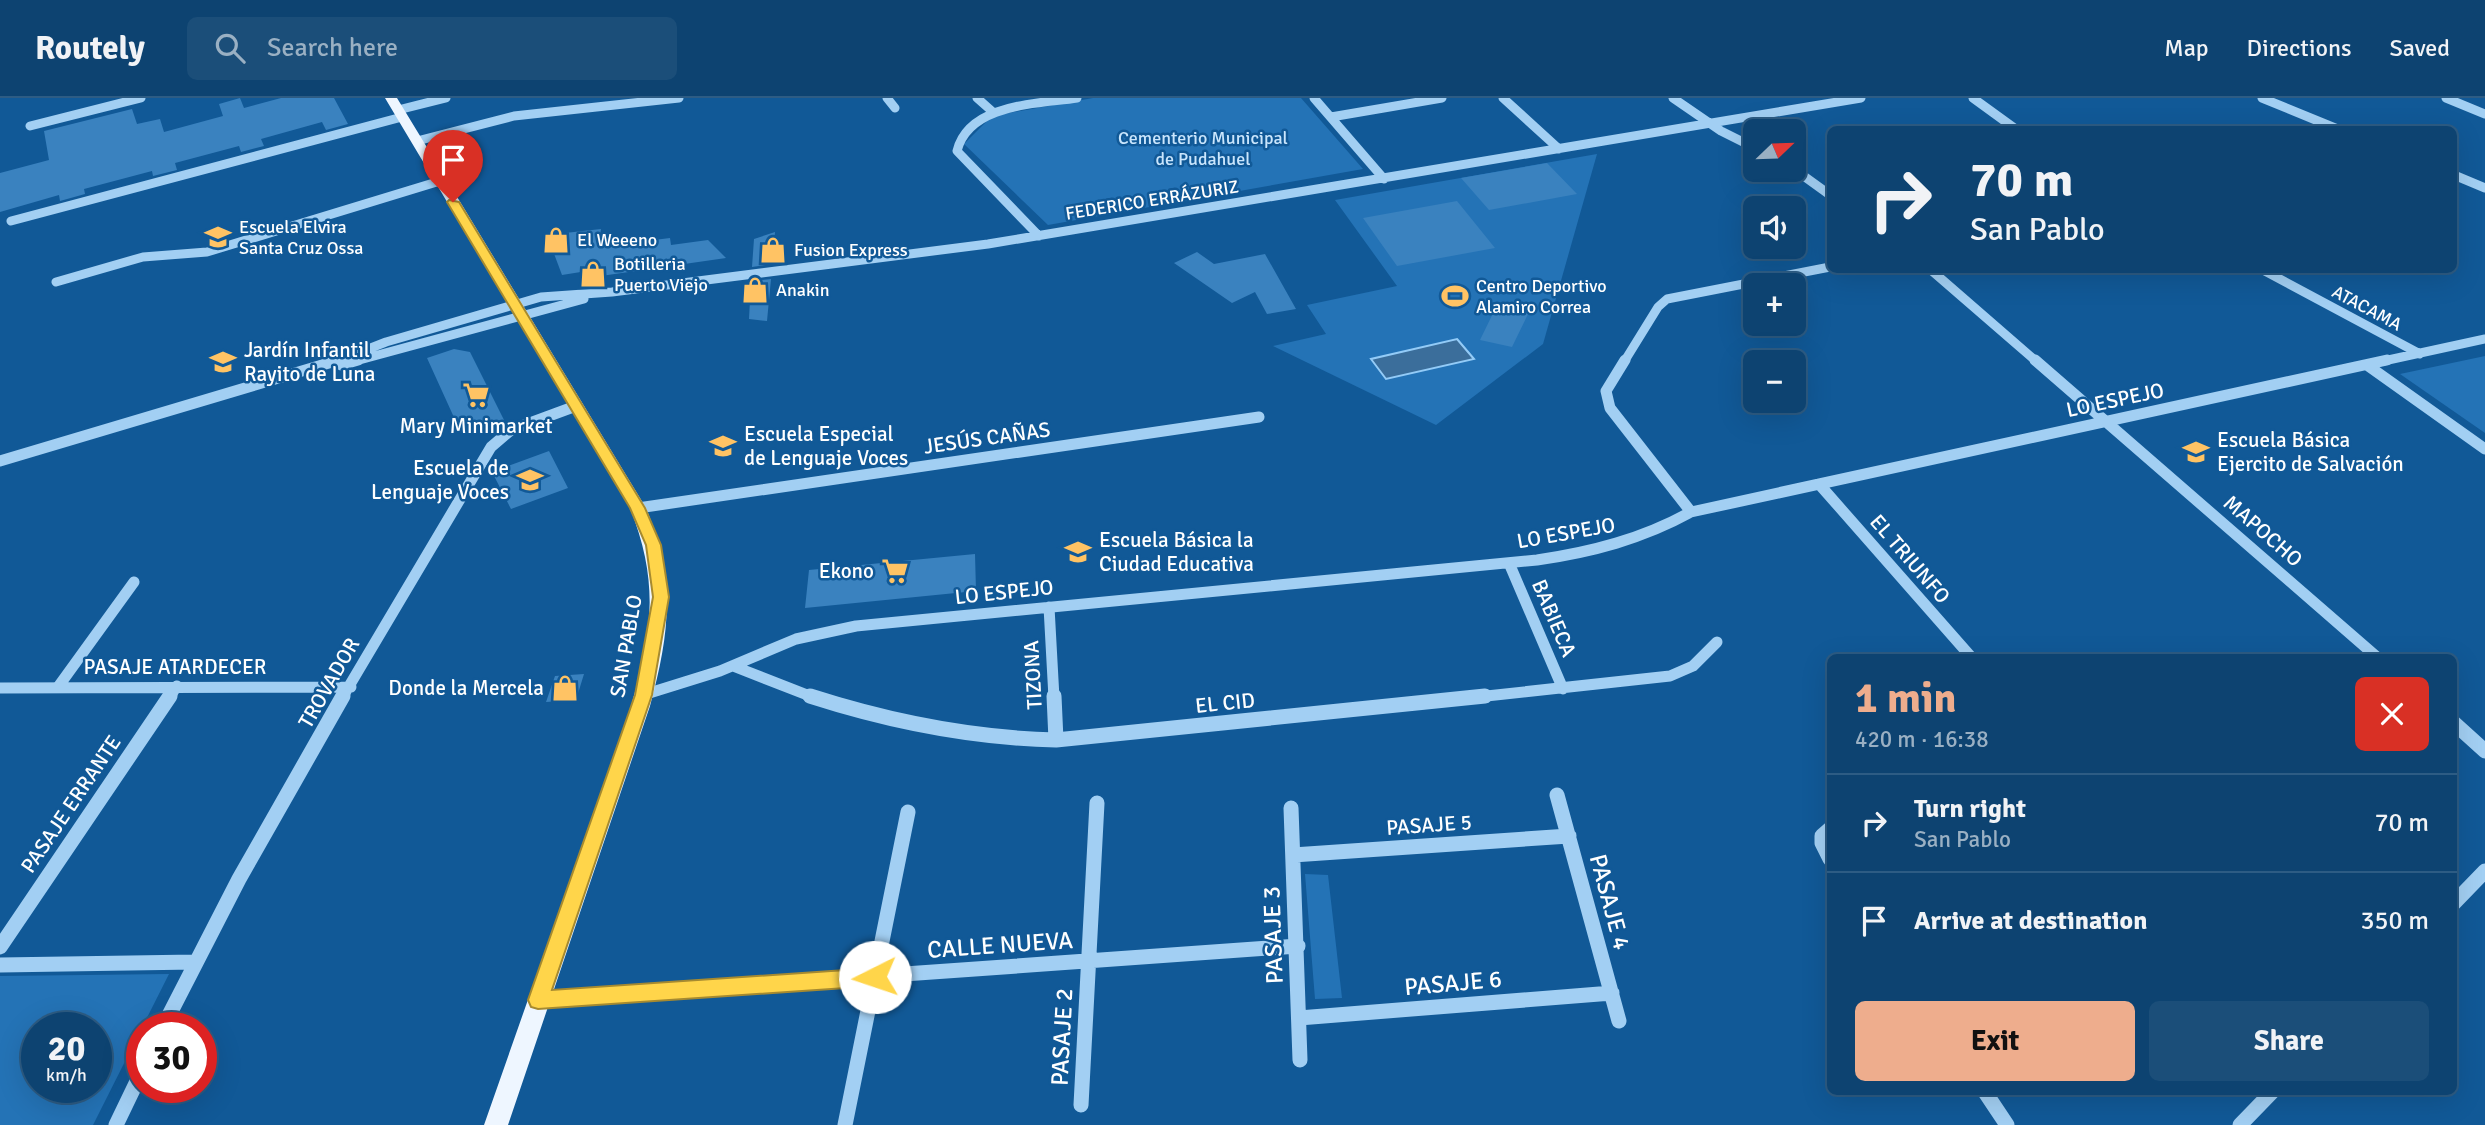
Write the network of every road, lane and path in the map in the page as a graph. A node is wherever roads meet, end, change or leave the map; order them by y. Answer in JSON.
{"nodes":[{"id":1,"x":141,"y":98,"type":"edge"},
{"id":2,"x":391,"y":98,"type":"edge"},
{"id":3,"x":446,"y":98,"type":"edge"},
{"id":4,"x":678,"y":98,"type":"edge"},
{"id":5,"x":887,"y":98,"type":"edge"},
{"id":6,"x":977,"y":98,"type":"edge"},
{"id":7,"x":1074,"y":98,"type":"edge"},
{"id":8,"x":1314,"y":98,"type":"edge"},
{"id":9,"x":1442,"y":98,"type":"edge"},
{"id":10,"x":1503,"y":98,"type":"edge"},
{"id":11,"x":1673,"y":98,"type":"edge"},
{"id":12,"x":1861,"y":98,"type":"edge"},
{"id":13,"x":1973,"y":98,"type":"edge"},
{"id":14,"x":2262,"y":98,"type":"edge"},
{"id":15,"x":2446,"y":98,"type":"edge"},
{"id":16,"x":895,"y":108,"type":"dead end"},
{"id":17,"x":994,"y":113,"type":"junction"},
{"id":18,"x":400,"y":114,"type":"junction"},
{"id":19,"x":2485,"y":114,"type":"edge"},
{"id":20,"x":1331,"y":117,"type":"junction"},
{"id":21,"x":1709,"y":123,"type":"junction"},
{"id":22,"x":30,"y":126,"type":"dead end"},
{"id":23,"x":2012,"y":126,"type":"edge"},
{"id":24,"x":2330,"y":126,"type":"edge"},
{"id":25,"x":417,"y":141,"type":"junction"},
{"id":26,"x":1743,"y":141,"type":"edge"},
{"id":27,"x":1559,"y":149,"type":"junction"},
{"id":28,"x":2457,"y":176,"type":"edge"},
{"id":29,"x":1806,"y":178,"type":"edge"},
{"id":30,"x":1384,"y":179,"type":"junction"},
{"id":31,"x":440,"y":181,"type":"junction"},
{"id":32,"x":2485,"y":188,"type":"edge"},
{"id":33,"x":1827,"y":193,"type":"edge"},
{"id":34,"x":11,"y":221,"type":"dead end"},
{"id":35,"x":1039,"y":236,"type":"junction"},
{"id":36,"x":1827,"y":268,"type":"edge"},
{"id":37,"x":1934,"y":273,"type":"edge"},
{"id":38,"x":2269,"y":273,"type":"edge"},
{"id":39,"x":56,"y":282,"type":"dead end"},
{"id":40,"x":612,"y":292,"type":"junction"},
{"id":41,"x":517,"y":310,"type":"junction"},
{"id":42,"x":2485,"y":340,"type":"edge"},
{"id":43,"x":2420,"y":354,"type":"junction"},
{"id":44,"x":2367,"y":365,"type":"junction"},
{"id":45,"x":576,"y":406,"type":"junction"},
{"id":46,"x":1259,"y":418,"type":"dead end"},
{"id":47,"x":2106,"y":422,"type":"junction"},
{"id":48,"x":2485,"y":449,"type":"edge"},
{"id":49,"x":0,"y":461,"type":"edge"},
{"id":50,"x":1819,"y":484,"type":"junction"},
{"id":51,"x":638,"y":508,"type":"junction"},
{"id":52,"x":1691,"y":512,"type":"junction"},
{"id":53,"x":1509,"y":562,"type":"junction"},
{"id":54,"x":134,"y":582,"type":"dead end"},
{"id":55,"x":1049,"y":607,"type":"junction"},
{"id":56,"x":1717,"y":642,"type":"dead end"},
{"id":57,"x":1968,"y":654,"type":"edge"},
{"id":58,"x":2373,"y":654,"type":"edge"},
{"id":59,"x":733,"y":666,"type":"junction"},
{"id":60,"x":177,"y":685,"type":"junction"},
{"id":61,"x":58,"y":687,"type":"junction"},
{"id":62,"x":351,"y":687,"type":"junction"},
{"id":63,"x":0,"y":688,"type":"edge"},
{"id":64,"x":1563,"y":689,"type":"junction"},
{"id":65,"x":643,"y":695,"type":"junction"},
{"id":66,"x":2457,"y":726,"type":"edge"},
{"id":67,"x":1056,"y":740,"type":"junction"},
{"id":68,"x":2485,"y":751,"type":"edge"},
{"id":69,"x":1557,"y":795,"type":"dead end"},
{"id":70,"x":1097,"y":803,"type":"dead end"},
{"id":71,"x":1291,"y":808,"type":"dead end"},
{"id":72,"x":908,"y":812,"type":"dead end"},
{"id":73,"x":1827,"y":832,"type":"edge"},
{"id":74,"x":1569,"y":836,"type":"junction"},
{"id":75,"x":1827,"y":853,"type":"edge"},
{"id":76,"x":1293,"y":855,"type":"junction"},
{"id":77,"x":2485,"y":871,"type":"edge"},
{"id":78,"x":2457,"y":900,"type":"edge"},
{"id":79,"x":1298,"y":946,"type":"junction"},
{"id":80,"x":0,"y":947,"type":"edge"},
{"id":81,"x":1089,"y":961,"type":"junction"},
{"id":82,"x":194,"y":962,"type":"junction"},
{"id":83,"x":0,"y":965,"type":"edge"},
{"id":84,"x":875,"y":977,"type":"junction"},
{"id":85,"x":1612,"y":993,"type":"junction"},
{"id":86,"x":538,"y":1000,"type":"junction"},
{"id":87,"x":170,"y":1012,"type":"edge"},
{"id":88,"x":1298,"y":1018,"type":"junction"},
{"id":89,"x":1619,"y":1021,"type":"dead end"},
{"id":90,"x":1300,"y":1060,"type":"dead end"},
{"id":91,"x":1987,"y":1095,"type":"edge"},
{"id":92,"x":2269,"y":1095,"type":"edge"},
{"id":93,"x":127,"y":1103,"type":"edge"},
{"id":94,"x":1082,"y":1105,"type":"dead end"},
{"id":95,"x":116,"y":1125,"type":"edge"},
{"id":96,"x":496,"y":1125,"type":"edge"},
{"id":97,"x":845,"y":1125,"type":"edge"},
{"id":98,"x":2007,"y":1125,"type":"edge"},
{"id":99,"x":2240,"y":1125,"type":"edge"}],
"edges":[{"from":1,"to":22,"type":"street"},
{"from":2,"to":18,"type":"main road","name":"SAN PABLO"},
{"from":3,"to":18,"type":"street"},
{"from":4,"to":25,"type":"street"},
{"from":5,"to":16,"type":"street"},
{"from":6,"to":17,"type":"street"},
{"from":7,"to":17,"type":"street"},
{"from":8,"to":20,"type":"street"},
{"from":9,"to":20,"type":"street"},
{"from":10,"to":27,"type":"street"},
{"from":11,"to":21,"type":"street"},
{"from":12,"to":21,"type":"street","name":"FEDERICO ERRÁZURIZ"},
{"from":13,"to":23,"type":"street"},
{"from":14,"to":24,"type":"street"},
{"from":15,"to":19,"type":"street"},
{"from":17,"to":35,"type":"street"},
{"from":18,"to":25,"type":"main road","name":"SAN PABLO"},
{"from":18,"to":34,"type":"street"},
{"from":20,"to":30,"type":"street"},
{"from":21,"to":26,"type":"street"},
{"from":21,"to":27,"type":"street","name":"FEDERICO ERRÁZURIZ"},
{"from":25,"to":31,"type":"main road","name":"SAN PABLO"},
{"from":27,"to":30,"type":"street","name":"FEDERICO ERRÁZURIZ"},
{"from":28,"to":32,"type":"street"},
{"from":29,"to":33,"type":"street"},
{"from":30,"to":35,"type":"street","name":"FEDERICO ERRÁZURIZ"},
{"from":31,"to":39,"type":"street"},
{"from":31,"to":41,"type":"main road","name":"SAN PABLO"},
{"from":35,"to":40,"type":"street","name":"FEDERICO ERRÁZURIZ"},
{"from":36,"to":52,"type":"street"},
{"from":37,"to":47,"type":"street","name":"MAPOCHO"},
{"from":38,"to":43,"type":"street","name":"ATACAMA"},
{"from":40,"to":41,"type":"street","name":"FEDERICO ERRÁZURIZ"},
{"from":40,"to":41,"type":"street","name":"FEDERICO ERRÁZURIZ"},
{"from":41,"to":45,"type":"main road","name":"SAN PABLO"},
{"from":41,"to":49,"type":"street","name":"FEDERICO ERRÁZURIZ"},
{"from":42,"to":43,"type":"street","name":"LO ESPEJO"},
{"from":43,"to":44,"type":"street","name":"LO ESPEJO"},
{"from":44,"to":47,"type":"street","name":"LO ESPEJO"},
{"from":44,"to":48,"type":"street"},
{"from":45,"to":51,"type":"main road","name":"SAN PABLO"},
{"from":45,"to":62,"type":"street","name":"TROVADOR"},
{"from":46,"to":51,"type":"street","name":"JESÚS CAÑAS"},
{"from":47,"to":50,"type":"street","name":"LO ESPEJO"},
{"from":47,"to":58,"type":"street","name":"MAPOCHO"},
{"from":50,"to":52,"type":"street","name":"LO ESPEJO"},
{"from":50,"to":57,"type":"street","name":"EL TRIUNFO"},
{"from":51,"to":65,"type":"main road","name":"SAN PABLO"},
{"from":52,"to":53,"type":"street","name":"LO ESPEJO"},
{"from":53,"to":55,"type":"street","name":"LO ESPEJO"},
{"from":53,"to":64,"type":"street","name":"BABIECA"},
{"from":54,"to":61,"type":"street"},
{"from":55,"to":59,"type":"street","name":"LO ESPEJO"},
{"from":55,"to":67,"type":"street","name":"TIZONA"},
{"from":56,"to":64,"type":"street","name":"EL CID"},
{"from":59,"to":65,"type":"street","name":"LO ESPEJO"},
{"from":59,"to":67,"type":"street","name":"EL CID"},
{"from":60,"to":61,"type":"street","name":"PASAJE ATARDECER"},
{"from":60,"to":62,"type":"street","name":"PASAJE ATARDECER"},
{"from":60,"to":80,"type":"street","name":"PASAJE ERRANTE"},
{"from":61,"to":63,"type":"street","name":"PASAJE ATARDECER"},
{"from":62,"to":82,"type":"street","name":"TROVADOR"},
{"from":64,"to":67,"type":"street","name":"EL CID"},
{"from":65,"to":86,"type":"main road","name":"SAN PABLO"},
{"from":66,"to":68,"type":"street"},
{"from":69,"to":74,"type":"street","name":"PASAJE 4"},
{"from":70,"to":81,"type":"street","name":"PASAJE 2"},
{"from":71,"to":76,"type":"street","name":"PASAJE 3"},
{"from":72,"to":84,"type":"street"},
{"from":73,"to":75,"type":"street"},
{"from":74,"to":76,"type":"street","name":"PASAJE 5"},
{"from":74,"to":85,"type":"street","name":"PASAJE 4"},
{"from":76,"to":79,"type":"street","name":"PASAJE 3"},
{"from":77,"to":78,"type":"street"},
{"from":79,"to":81,"type":"street","name":"CALLE NUEVA"},
{"from":79,"to":88,"type":"street","name":"PASAJE 3"},
{"from":81,"to":84,"type":"street","name":"CALLE NUEVA"},
{"from":81,"to":94,"type":"street","name":"PASAJE 2"},
{"from":82,"to":83,"type":"street"},
{"from":82,"to":87,"type":"street","name":"TROVADOR"},
{"from":84,"to":86,"type":"street","name":"CALLE NUEVA"},
{"from":84,"to":97,"type":"street"},
{"from":85,"to":88,"type":"street","name":"PASAJE 6"},
{"from":85,"to":89,"type":"street","name":"PASAJE 4"},
{"from":86,"to":96,"type":"main road","name":"SAN PABLO"},
{"from":88,"to":90,"type":"street","name":"PASAJE 3"},
{"from":91,"to":98,"type":"street"},
{"from":92,"to":99,"type":"street"},
{"from":93,"to":95,"type":"street"}]}
